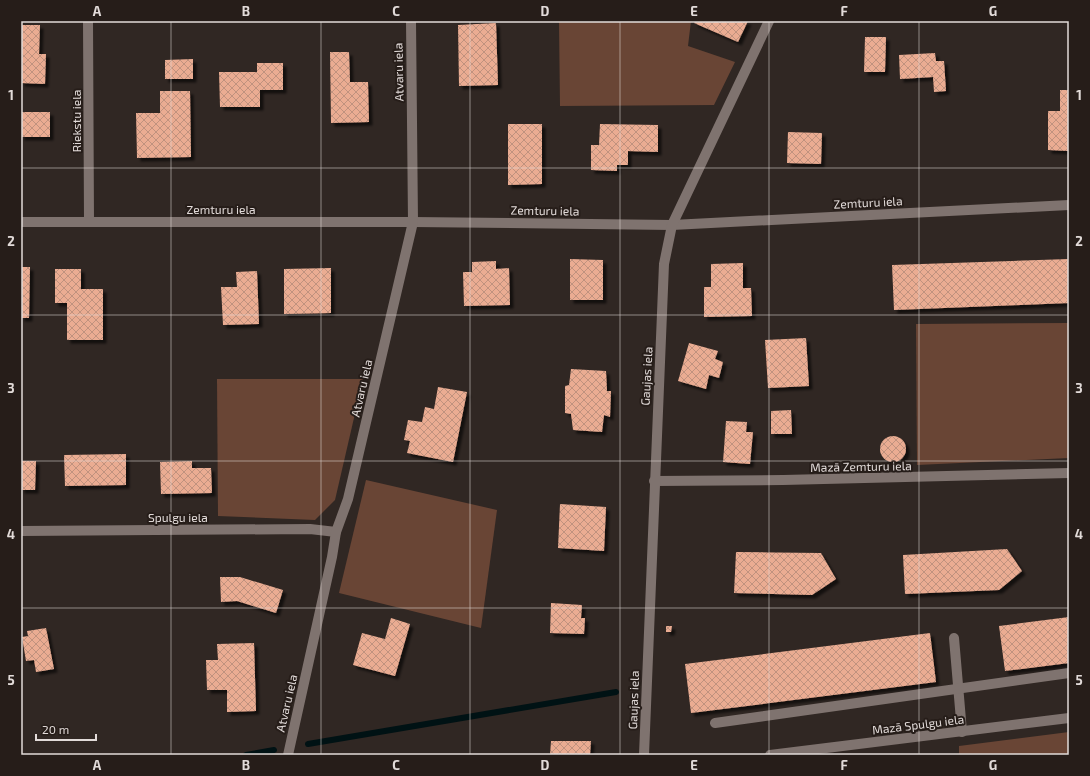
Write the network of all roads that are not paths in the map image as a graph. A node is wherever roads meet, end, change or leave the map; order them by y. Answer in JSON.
{"nodes":[{"id":1,"x":88,"y":21,"type":"edge"},
{"id":2,"x":411,"y":21,"type":"edge"},
{"id":3,"x":769,"y":21,"type":"edge"},
{"id":4,"x":1069,"y":204,"type":"edge"},
{"id":5,"x":89,"y":221,"type":"junction"},
{"id":6,"x":21,"y":222,"type":"edge"},
{"id":7,"x":413,"y":222,"type":"junction"},
{"id":8,"x":672,"y":225,"type":"junction"},
{"id":9,"x":1069,"y":473,"type":"edge"},
{"id":10,"x":654,"y":481,"type":"junction"},
{"id":11,"x":21,"y":531,"type":"edge"},
{"id":12,"x":336,"y":532,"type":"junction"},
{"id":13,"x":954,"y":638,"type":"dead end"},
{"id":14,"x":1069,"y":674,"type":"edge"},
{"id":15,"x":958,"y":689,"type":"junction"},
{"id":16,"x":1069,"y":718,"type":"edge"},
{"id":17,"x":715,"y":722,"type":"dead end"},
{"id":18,"x":962,"y":732,"type":"junction"},
{"id":19,"x":288,"y":755,"type":"edge"},
{"id":20,"x":644,"y":755,"type":"edge"},
{"id":21,"x":770,"y":755,"type":"edge"}],
"edges":[{"from":1,"to":5,"type":"street","name":"Riekstu iela"},
{"from":2,"to":7,"type":"street","name":"Atvaru iela"},
{"from":3,"to":8,"type":"street","name":"Gaujas iela"},
{"from":4,"to":8,"type":"street","name":"Zemturu iela"},
{"from":5,"to":6,"type":"street","name":"Zemturu iela"},
{"from":5,"to":7,"type":"street","name":"Zemturu iela"},
{"from":7,"to":8,"type":"street","name":"Zemturu iela"},
{"from":7,"to":12,"type":"street","name":"Atvaru iela"},
{"from":8,"to":10,"type":"street","name":"Gaujas iela"},
{"from":9,"to":10,"type":"street","name":"Mazā Zemturu iela"},
{"from":10,"to":20,"type":"street","name":"Gaujas iela"},
{"from":11,"to":12,"type":"street","name":"Spulgu iela"},
{"from":12,"to":19,"type":"street","name":"Atvaru iela"},
{"from":13,"to":15,"type":"street"},
{"from":14,"to":15,"type":"street"},
{"from":15,"to":17,"type":"street"},
{"from":15,"to":18,"type":"street"},
{"from":16,"to":18,"type":"street","name":"Mazā Spulgu iela"},
{"from":18,"to":21,"type":"street","name":"Mazā Spulgu iela"}]}
